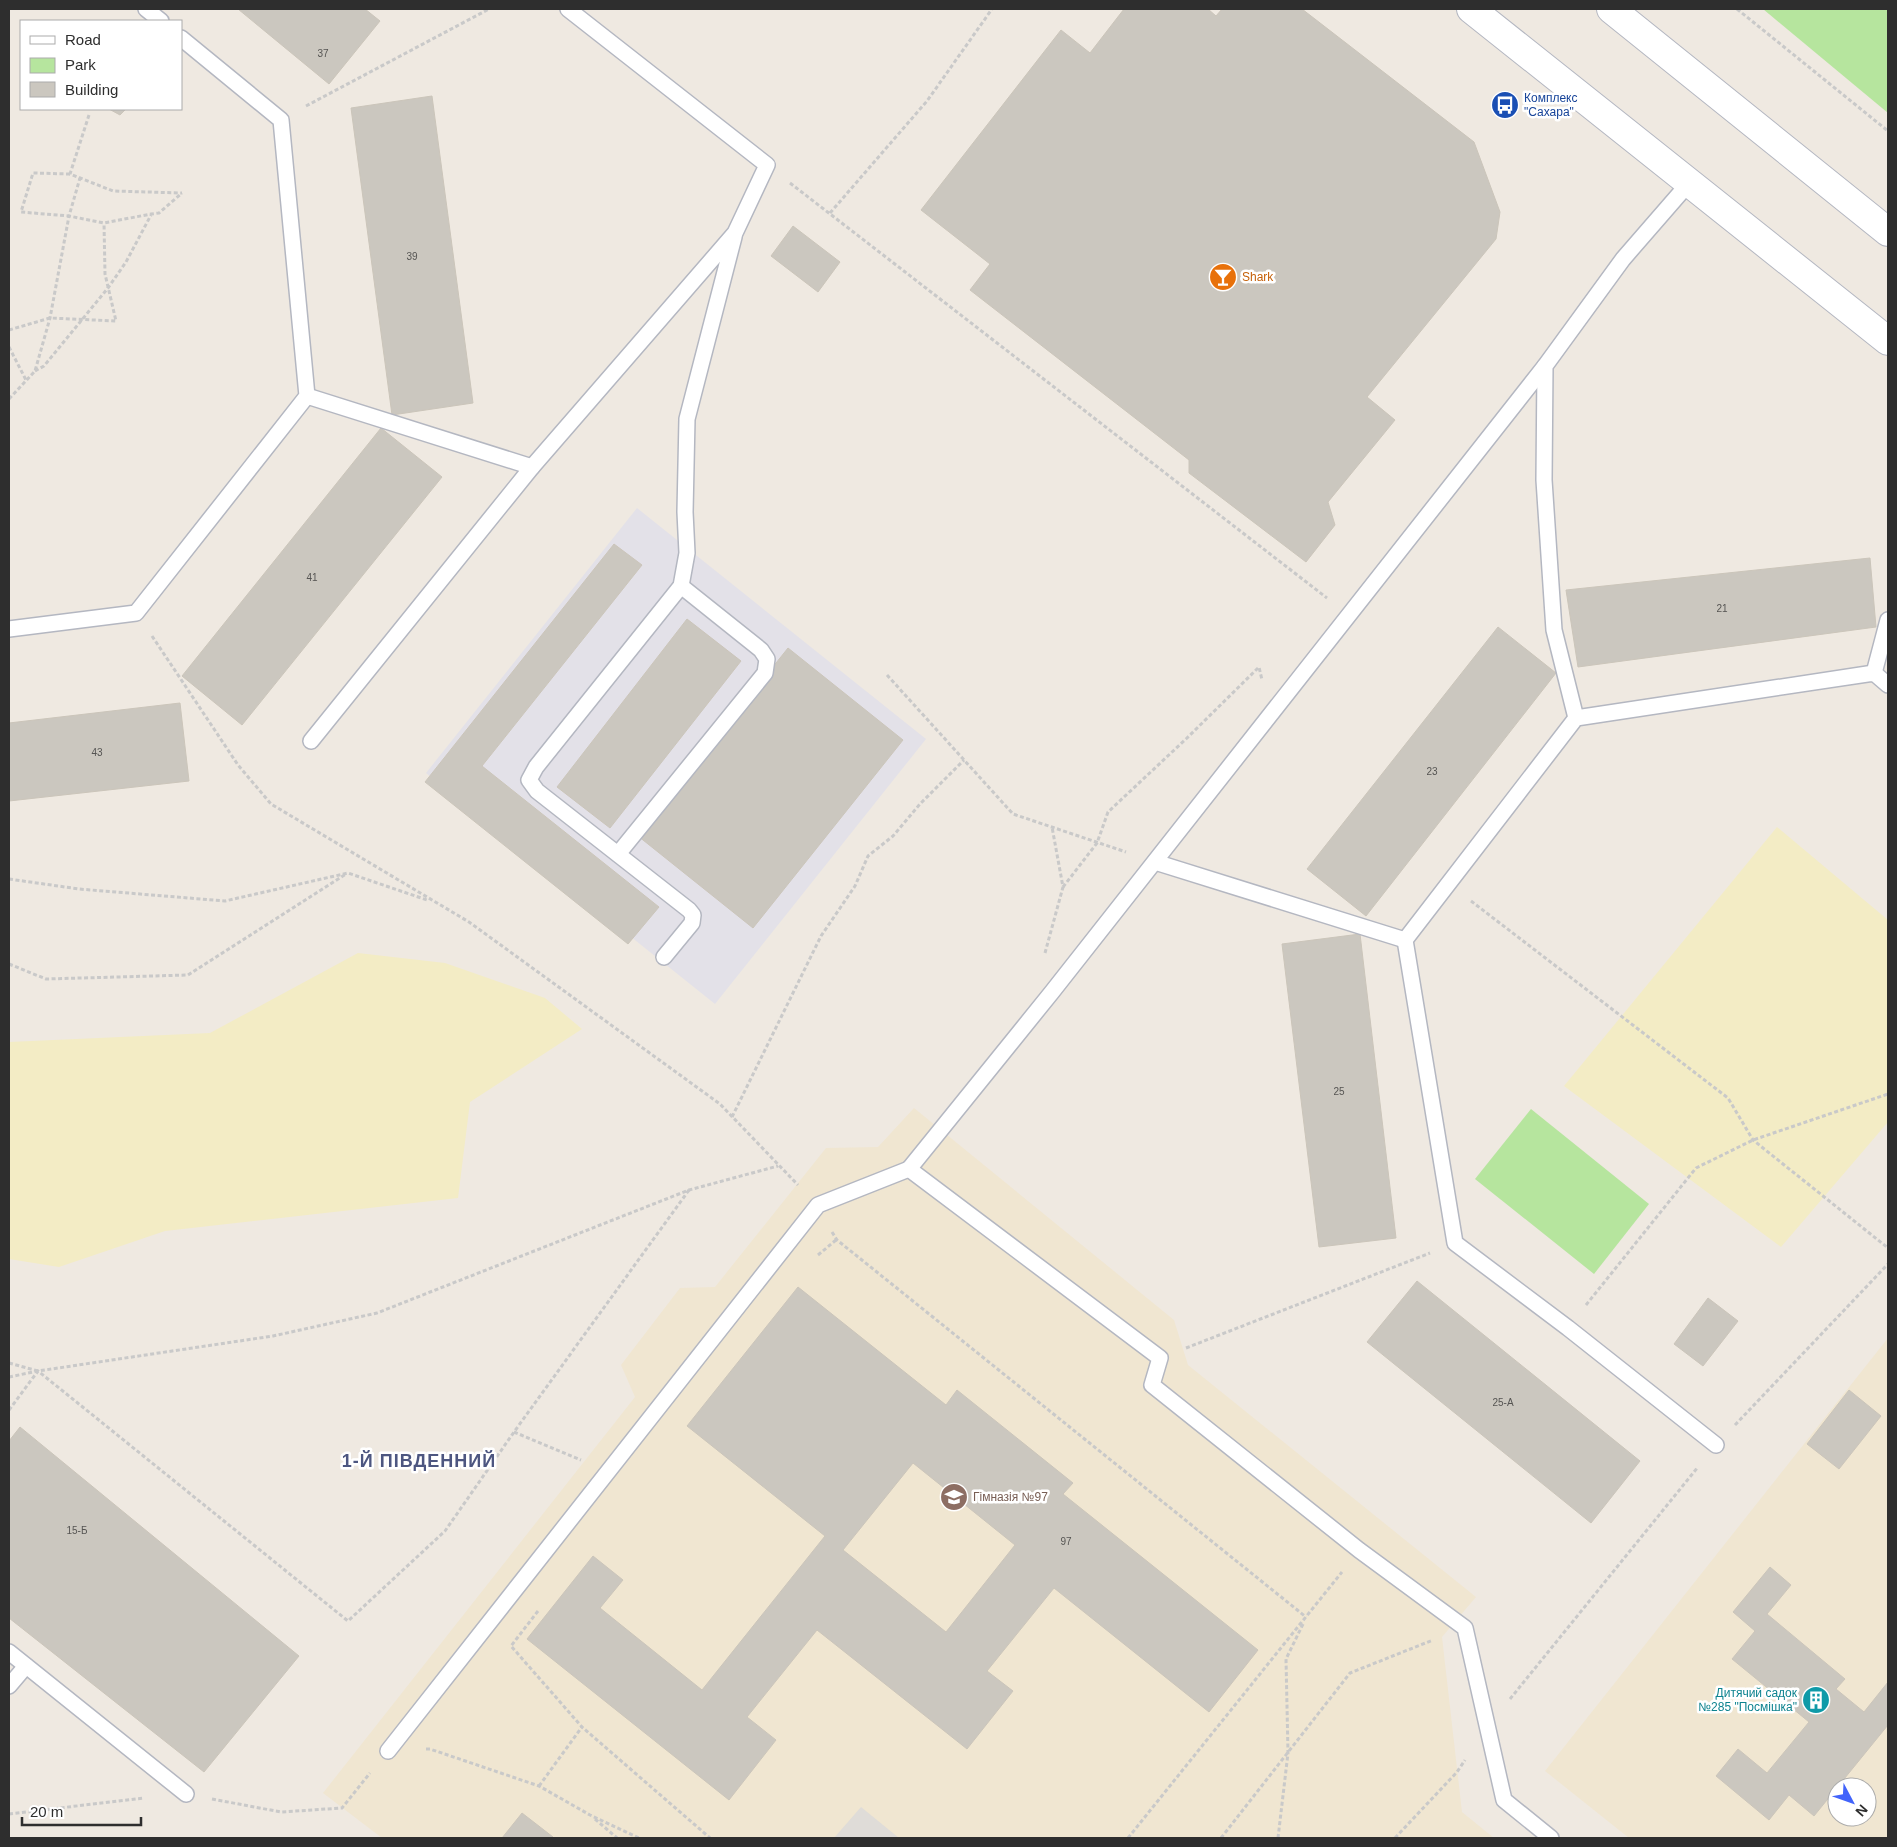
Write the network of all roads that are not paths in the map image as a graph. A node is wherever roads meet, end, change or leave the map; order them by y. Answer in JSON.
{"nodes":[{"id":1,"x":146,"y":9,"type":"edge"},
{"id":2,"x":568,"y":9,"type":"edge"},
{"id":3,"x":1471,"y":9,"type":"edge"},
{"id":4,"x":1611,"y":9,"type":"edge"},
{"id":5,"x":160,"y":20,"type":"edge"},
{"id":6,"x":182,"y":39,"type":"edge"},
{"id":7,"x":1689,"y":183,"type":"junction"},
{"id":8,"x":1888,"y":232,"type":"edge"},
{"id":9,"x":735,"y":233,"type":"junction"},
{"id":10,"x":1888,"y":341,"type":"edge"},
{"id":11,"x":1545,"y":366,"type":"junction"},
{"id":12,"x":307,"y":396,"type":"junction"},
{"id":13,"x":532,"y":467,"type":"junction"},
{"id":14,"x":681,"y":586,"type":"junction"},
{"id":15,"x":1888,"y":620,"type":"edge"},
{"id":16,"x":9,"y":629,"type":"edge"},
{"id":17,"x":1874,"y":673,"type":"junction"},
{"id":18,"x":1888,"y":685,"type":"edge"},
{"id":19,"x":1576,"y":718,"type":"junction"},
{"id":20,"x":311,"y":741,"type":"dead end"},
{"id":21,"x":618,"y":854,"type":"junction"},
{"id":22,"x":1155,"y":862,"type":"junction"},
{"id":23,"x":1405,"y":940,"type":"junction"},
{"id":24,"x":664,"y":956,"type":"dead end"},
{"id":25,"x":909,"y":1169,"type":"junction"},
{"id":26,"x":1716,"y":1445,"type":"road end"},
{"id":27,"x":9,"y":1652,"type":"edge"},
{"id":28,"x":26,"y":1666,"type":"junction"},
{"id":29,"x":9,"y":1686,"type":"edge"},
{"id":30,"x":388,"y":1751,"type":"road end"},
{"id":31,"x":186,"y":1794,"type":"road end"},
{"id":32,"x":1551,"y":1838,"type":"edge"}],
"edges":[{"from":1,"to":5,"type":"lane"},
{"from":2,"to":9,"type":"lane"},
{"from":3,"to":7,"type":"street"},
{"from":4,"to":8,"type":"street"},
{"from":6,"to":12,"type":"lane"},
{"from":7,"to":10,"type":"street"},
{"from":7,"to":11,"type":"lane"},
{"from":9,"to":13,"type":"lane"},
{"from":9,"to":14,"type":"lane"},
{"from":11,"to":19,"type":"lane"},
{"from":11,"to":22,"type":"lane"},
{"from":12,"to":13,"type":"lane"},
{"from":12,"to":16,"type":"lane"},
{"from":13,"to":20,"type":"lane"},
{"from":14,"to":21,"type":"lane"},
{"from":14,"to":21,"type":"lane"},
{"from":15,"to":17,"type":"lane"},
{"from":17,"to":18,"type":"lane"},
{"from":17,"to":19,"type":"lane"},
{"from":19,"to":23,"type":"lane"},
{"from":21,"to":24,"type":"lane"},
{"from":22,"to":23,"type":"lane"},
{"from":22,"to":25,"type":"lane"},
{"from":23,"to":26,"type":"lane"},
{"from":25,"to":30,"type":"lane"},
{"from":25,"to":32,"type":"lane"},
{"from":27,"to":28,"type":"lane"},
{"from":28,"to":29,"type":"lane"},
{"from":28,"to":31,"type":"lane"}]}
